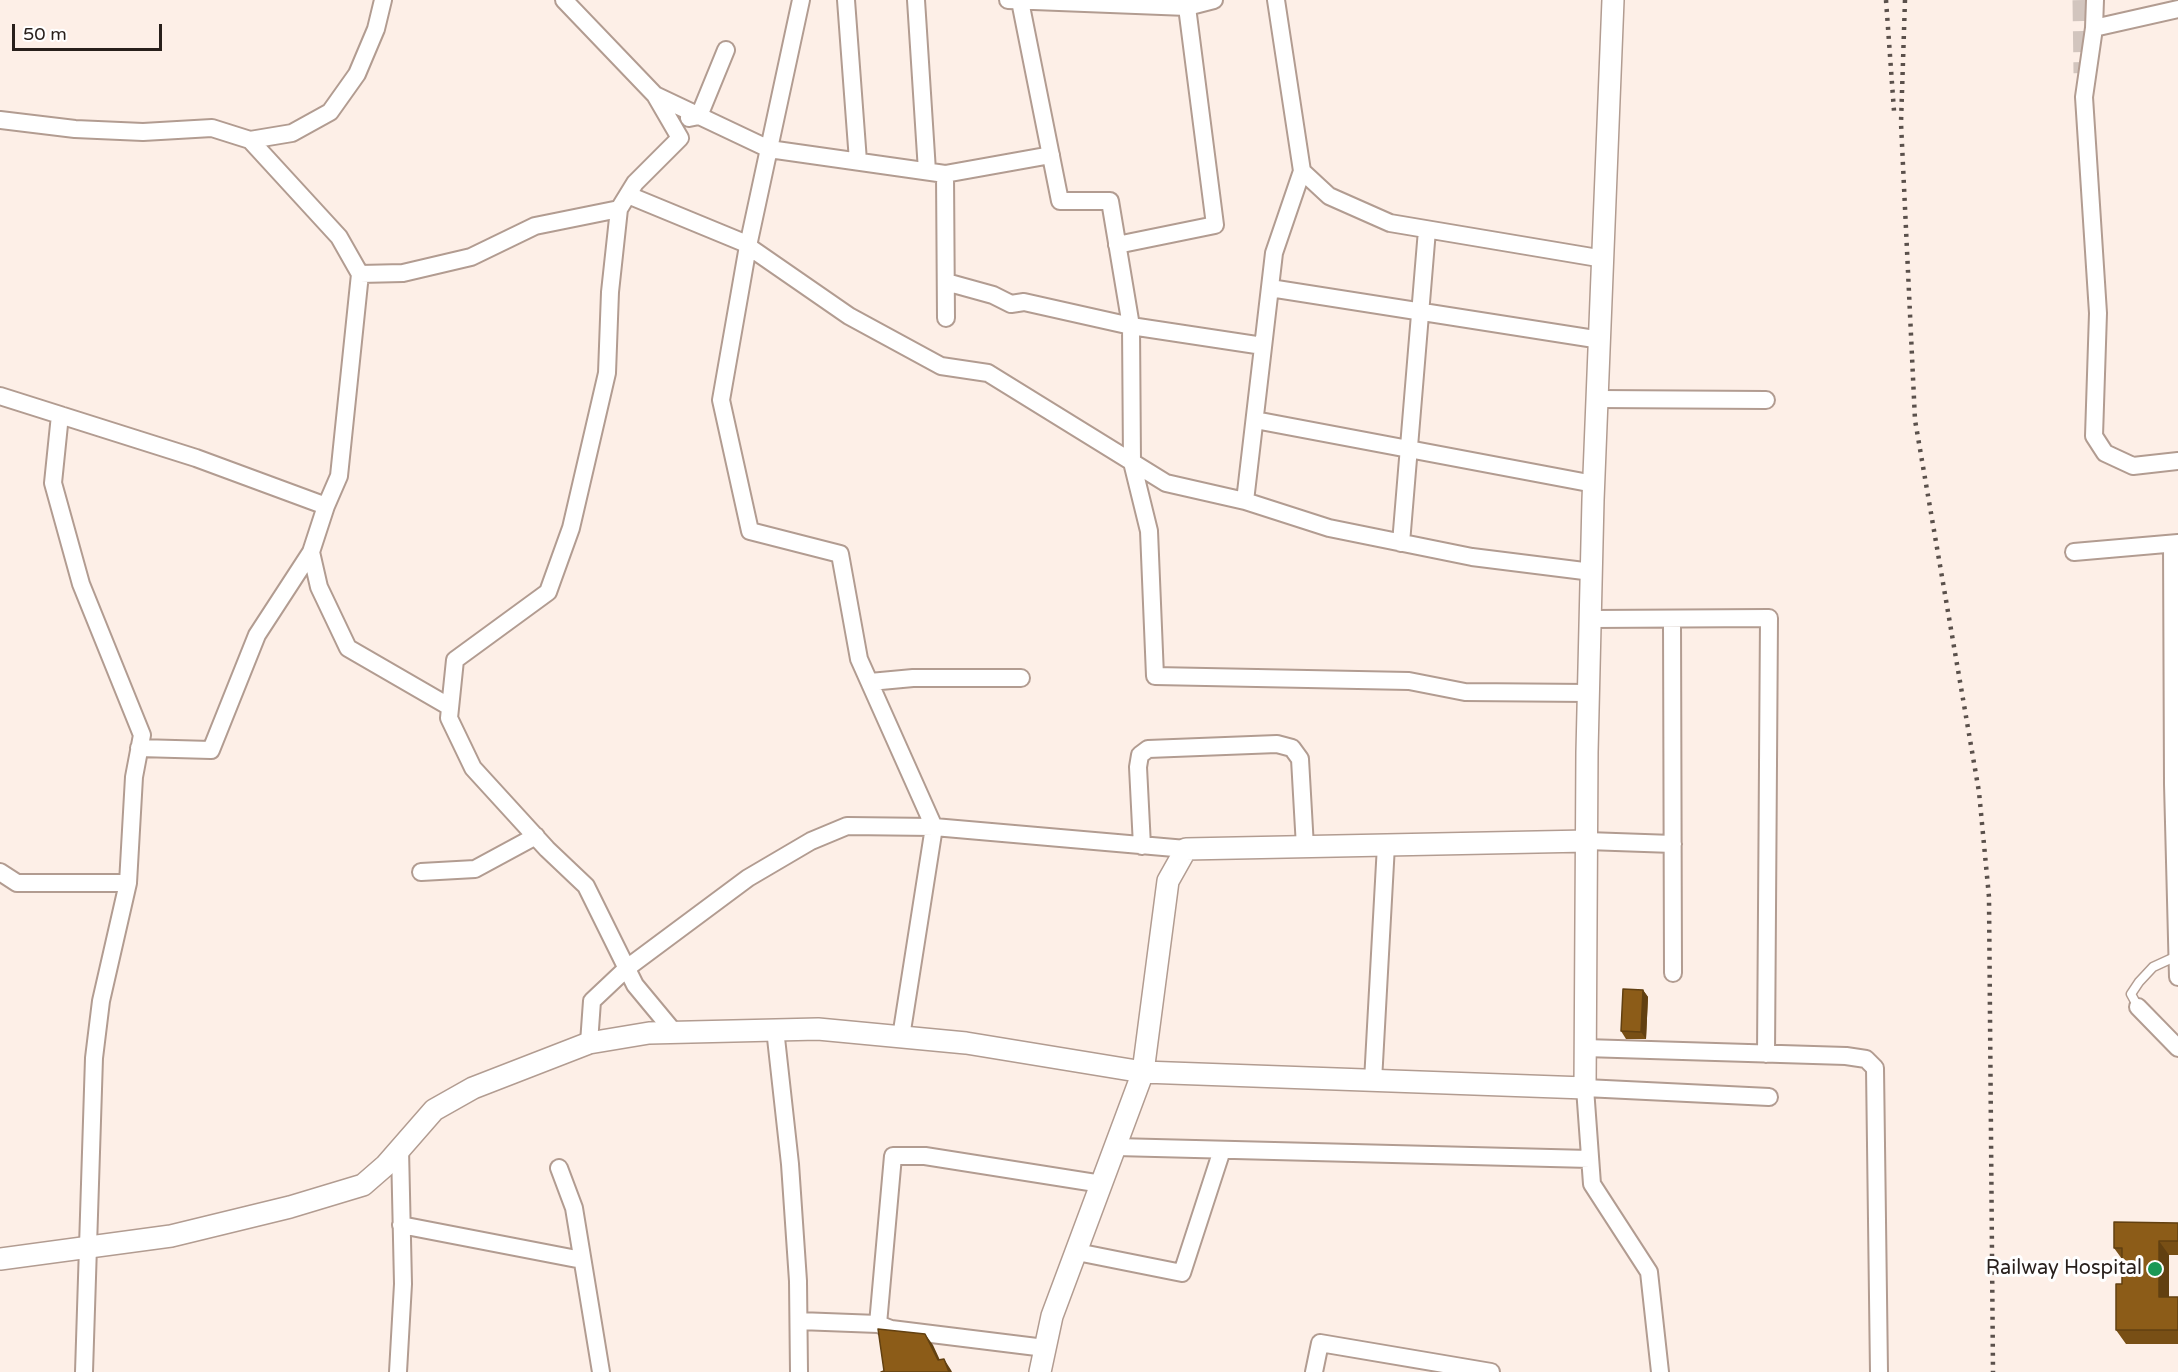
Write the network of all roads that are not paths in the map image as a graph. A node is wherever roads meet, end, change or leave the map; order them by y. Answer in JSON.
{"nodes":[{"id":1,"x":382,"y":0,"type":"edge"},
{"id":2,"x":564,"y":0,"type":"edge"},
{"id":3,"x":801,"y":0,"type":"edge"},
{"id":4,"x":846,"y":0,"type":"edge"},
{"id":5,"x":916,"y":0,"type":"edge"},
{"id":6,"x":1008,"y":0,"type":"edge"},
{"id":7,"x":1214,"y":0,"type":"edge"},
{"id":8,"x":1275,"y":0,"type":"edge"},
{"id":9,"x":1613,"y":0,"type":"edge"},
{"id":10,"x":2096,"y":0,"type":"edge"},
{"id":11,"x":1020,"y":1,"type":"edge"},
{"id":12,"x":1188,"y":7,"type":"junction"},
{"id":13,"x":2178,"y":9,"type":"edge"},
{"id":14,"x":2094,"y":28,"type":"junction"},
{"id":15,"x":726,"y":50,"type":"dead end"},
{"id":16,"x":655,"y":95,"type":"junction"},
{"id":17,"x":699,"y":116,"type":"junction"},
{"id":18,"x":0,"y":120,"type":"edge"},
{"id":19,"x":671,"y":123,"type":"junction"},
{"id":20,"x":250,"y":140,"type":"junction"},
{"id":21,"x":769,"y":149,"type":"junction"},
{"id":22,"x":1051,"y":155,"type":"junction"},
{"id":23,"x":858,"y":161,"type":"junction"},
{"id":24,"x":927,"y":171,"type":"junction"},
{"id":25,"x":1302,"y":171,"type":"junction"},
{"id":26,"x":945,"y":174,"type":"junction"},
{"id":27,"x":623,"y":202,"type":"junction"},
{"id":28,"x":1427,"y":230,"type":"junction"},
{"id":29,"x":1117,"y":245,"type":"junction"},
{"id":30,"x":748,"y":246,"type":"junction"},
{"id":31,"x":1604,"y":259,"type":"junction"},
{"id":32,"x":360,"y":274,"type":"junction"},
{"id":33,"x":946,"y":282,"type":"junction"},
{"id":34,"x":1270,"y":288,"type":"junction"},
{"id":35,"x":1420,"y":311,"type":"junction"},
{"id":36,"x":946,"y":318,"type":"dead end"},
{"id":37,"x":1131,"y":326,"type":"junction"},
{"id":38,"x":1600,"y":340,"type":"junction"},
{"id":39,"x":1263,"y":346,"type":"junction"},
{"id":40,"x":0,"y":396,"type":"edge"},
{"id":41,"x":1598,"y":399,"type":"junction"},
{"id":42,"x":1766,"y":400,"type":"dead end"},
{"id":43,"x":60,"y":415,"type":"junction"},
{"id":44,"x":1255,"y":420,"type":"junction"},
{"id":45,"x":1409,"y":449,"type":"junction"},
{"id":46,"x":2178,"y":461,"type":"edge"},
{"id":47,"x":1132,"y":462,"type":"junction"},
{"id":48,"x":1594,"y":484,"type":"junction"},
{"id":49,"x":1245,"y":501,"type":"junction"},
{"id":50,"x":326,"y":506,"type":"junction"},
{"id":51,"x":1401,"y":543,"type":"junction"},
{"id":52,"x":2175,"y":544,"type":"edge"},
{"id":53,"x":311,"y":552,"type":"junction"},
{"id":54,"x":2074,"y":552,"type":"dead end"},
{"id":55,"x":1592,"y":572,"type":"junction"},
{"id":56,"x":1592,"y":619,"type":"junction"},
{"id":57,"x":1672,"y":621,"type":"junction"},
{"id":58,"x":1021,"y":678,"type":"dead end"},
{"id":59,"x":870,"y":682,"type":"junction"},
{"id":60,"x":1589,"y":693,"type":"junction"},
{"id":61,"x":450,"y":707,"type":"junction"},
{"id":62,"x":139,"y":748,"type":"junction"},
{"id":63,"x":934,"y":827,"type":"junction"},
{"id":64,"x":536,"y":836,"type":"junction"},
{"id":65,"x":1587,"y":841,"type":"junction"},
{"id":66,"x":1673,"y":844,"type":"junction"},
{"id":67,"x":1386,"y":845,"type":"junction"},
{"id":68,"x":1142,"y":846,"type":"junction"},
{"id":69,"x":1305,"y":847,"type":"junction"},
{"id":70,"x":1186,"y":849,"type":"junction"},
{"id":71,"x":0,"y":872,"type":"edge"},
{"id":72,"x":421,"y":872,"type":"dead end"},
{"id":73,"x":128,"y":883,"type":"junction"},
{"id":74,"x":2177,"y":956,"type":"edge"},
{"id":75,"x":627,"y":968,"type":"junction"},
{"id":76,"x":1673,"y":973,"type":"dead end"},
{"id":77,"x":2178,"y":977,"type":"edge"},
{"id":78,"x":2138,"y":1007,"type":"joint"},
{"id":79,"x":775,"y":1029,"type":"junction"},
{"id":80,"x":674,"y":1032,"type":"junction"},
{"id":81,"x":901,"y":1037,"type":"junction"},
{"id":82,"x":589,"y":1043,"type":"junction"},
{"id":83,"x":1585,"y":1048,"type":"junction"},
{"id":84,"x":2178,"y":1048,"type":"edge"},
{"id":85,"x":1766,"y":1054,"type":"junction"},
{"id":86,"x":1143,"y":1072,"type":"junction"},
{"id":87,"x":1373,"y":1081,"type":"junction"},
{"id":88,"x":1585,"y":1088,"type":"junction"},
{"id":89,"x":1770,"y":1097,"type":"dead end"},
{"id":90,"x":1116,"y":1147,"type":"junction"},
{"id":91,"x":400,"y":1149,"type":"junction"},
{"id":92,"x":1222,"y":1150,"type":"junction"},
{"id":93,"x":1590,"y":1159,"type":"junction"},
{"id":94,"x":560,"y":1168,"type":"dead end"},
{"id":95,"x":1102,"y":1184,"type":"junction"},
{"id":96,"x":401,"y":1225,"type":"junction"},
{"id":97,"x":86,"y":1247,"type":"junction"},
{"id":98,"x":1077,"y":1252,"type":"junction"},
{"id":99,"x":0,"y":1259,"type":"edge"},
{"id":100,"x":582,"y":1260,"type":"junction"},
{"id":101,"x":799,"y":1321,"type":"junction"},
{"id":102,"x":878,"y":1324,"type":"junction"},
{"id":103,"x":1045,"y":1348,"type":"junction"},
{"id":104,"x":84,"y":1372,"type":"edge"},
{"id":105,"x":398,"y":1372,"type":"edge"},
{"id":106,"x":601,"y":1372,"type":"edge"},
{"id":107,"x":799,"y":1372,"type":"edge"},
{"id":108,"x":1040,"y":1372,"type":"edge"},
{"id":109,"x":1314,"y":1372,"type":"edge"},
{"id":110,"x":1491,"y":1372,"type":"edge"},
{"id":111,"x":1660,"y":1372,"type":"edge"},
{"id":112,"x":1880,"y":1372,"type":"edge"}],
"edges":[{"from":1,"to":20,"type":"street"},
{"from":2,"to":16,"type":"street"},
{"from":3,"to":21,"type":"street"},
{"from":4,"to":23,"type":"street"},
{"from":5,"to":24,"type":"street"},
{"from":6,"to":11,"type":"street"},
{"from":7,"to":12,"type":"street"},
{"from":8,"to":25,"type":"street"},
{"from":9,"to":31,"type":"street"},
{"from":10,"to":14,"type":"street"},
{"from":11,"to":12,"type":"street"},
{"from":11,"to":22,"type":"street"},
{"from":12,"to":29,"type":"street"},
{"from":13,"to":14,"type":"street"},
{"from":14,"to":46,"type":"street"},
{"from":15,"to":17,"type":"street"},
{"from":16,"to":17,"type":"street"},
{"from":16,"to":19,"type":"street"},
{"from":17,"to":19,"type":"street"},
{"from":17,"to":21,"type":"street"},
{"from":18,"to":20,"type":"street"},
{"from":19,"to":27,"type":"street"},
{"from":20,"to":32,"type":"street"},
{"from":21,"to":23,"type":"street"},
{"from":21,"to":30,"type":"street"},
{"from":22,"to":26,"type":"street"},
{"from":22,"to":29,"type":"street"},
{"from":23,"to":24,"type":"street"},
{"from":24,"to":26,"type":"street"},
{"from":25,"to":28,"type":"street"},
{"from":25,"to":34,"type":"street"},
{"from":26,"to":33,"type":"street"},
{"from":27,"to":30,"type":"street"},
{"from":27,"to":32,"type":"street"},
{"from":27,"to":61,"type":"street"},
{"from":28,"to":31,"type":"street"},
{"from":28,"to":35,"type":"street"},
{"from":29,"to":37,"type":"street"},
{"from":30,"to":47,"type":"street"},
{"from":30,"to":59,"type":"street"},
{"from":31,"to":38,"type":"street"},
{"from":32,"to":50,"type":"street"},
{"from":33,"to":36,"type":"street"},
{"from":33,"to":37,"type":"street"},
{"from":34,"to":35,"type":"street"},
{"from":34,"to":39,"type":"street"},
{"from":35,"to":38,"type":"street"},
{"from":35,"to":45,"type":"street"},
{"from":37,"to":39,"type":"street"},
{"from":37,"to":47,"type":"street"},
{"from":38,"to":41,"type":"street"},
{"from":39,"to":44,"type":"street"},
{"from":40,"to":43,"type":"street"},
{"from":41,"to":42,"type":"street"},
{"from":41,"to":48,"type":"street"},
{"from":43,"to":50,"type":"street"},
{"from":43,"to":62,"type":"street"},
{"from":44,"to":45,"type":"street"},
{"from":44,"to":49,"type":"street"},
{"from":45,"to":48,"type":"street"},
{"from":45,"to":51,"type":"street"},
{"from":47,"to":49,"type":"street"},
{"from":47,"to":60,"type":"street"},
{"from":48,"to":55,"type":"street"},
{"from":49,"to":51,"type":"street"},
{"from":50,"to":53,"type":"street"},
{"from":51,"to":55,"type":"street"},
{"from":52,"to":54,"type":"street"},
{"from":52,"to":74,"type":"street"},
{"from":53,"to":61,"type":"street"},
{"from":53,"to":62,"type":"street"},
{"from":55,"to":56,"type":"street"},
{"from":56,"to":57,"type":"street"},
{"from":56,"to":60,"type":"street"},
{"from":57,"to":66,"type":"street"},
{"from":57,"to":85,"type":"street"},
{"from":58,"to":59,"type":"street"},
{"from":59,"to":63,"type":"street"},
{"from":60,"to":65,"type":"street"},
{"from":61,"to":64,"type":"street"},
{"from":62,"to":73,"type":"street"},
{"from":63,"to":68,"type":"street"},
{"from":63,"to":75,"type":"street"},
{"from":63,"to":81,"type":"street"},
{"from":64,"to":72,"type":"street"},
{"from":64,"to":75,"type":"street"},
{"from":65,"to":66,"type":"street"},
{"from":65,"to":67,"type":"street"},
{"from":65,"to":83,"type":"street"},
{"from":66,"to":76,"type":"street"},
{"from":67,"to":69,"type":"street"},
{"from":67,"to":87,"type":"street"},
{"from":68,"to":69,"type":"street"},
{"from":68,"to":70,"type":"street"},
{"from":69,"to":70,"type":"street"},
{"from":70,"to":86,"type":"street"},
{"from":71,"to":73,"type":"street"},
{"from":73,"to":97,"type":"street"},
{"from":74,"to":77,"type":"street"},
{"from":74,"to":78,"type":"lane"},
{"from":75,"to":80,"type":"street"},
{"from":75,"to":82,"type":"street"},
{"from":78,"to":84,"type":"street"},
{"from":79,"to":80,"type":"street"},
{"from":79,"to":81,"type":"street"},
{"from":79,"to":101,"type":"street"},
{"from":80,"to":82,"type":"street"},
{"from":81,"to":86,"type":"street"},
{"from":82,"to":91,"type":"street"},
{"from":83,"to":85,"type":"street"},
{"from":83,"to":88,"type":"street"},
{"from":85,"to":112,"type":"street"},
{"from":86,"to":87,"type":"street"},
{"from":86,"to":90,"type":"street"},
{"from":87,"to":88,"type":"street"},
{"from":88,"to":89,"type":"street"},
{"from":88,"to":93,"type":"street"},
{"from":90,"to":92,"type":"street"},
{"from":90,"to":95,"type":"street"},
{"from":91,"to":96,"type":"street"},
{"from":91,"to":97,"type":"street"},
{"from":92,"to":93,"type":"street"},
{"from":92,"to":98,"type":"street"},
{"from":93,"to":111,"type":"street"},
{"from":94,"to":100,"type":"street"},
{"from":95,"to":98,"type":"street"},
{"from":95,"to":102,"type":"street"},
{"from":96,"to":100,"type":"street"},
{"from":96,"to":105,"type":"street"},
{"from":97,"to":99,"type":"street"},
{"from":97,"to":104,"type":"street"},
{"from":98,"to":103,"type":"street"},
{"from":100,"to":106,"type":"street"},
{"from":101,"to":102,"type":"street"},
{"from":101,"to":107,"type":"street"},
{"from":102,"to":103,"type":"street"},
{"from":103,"to":108,"type":"street"},
{"from":109,"to":110,"type":"street"}]}
